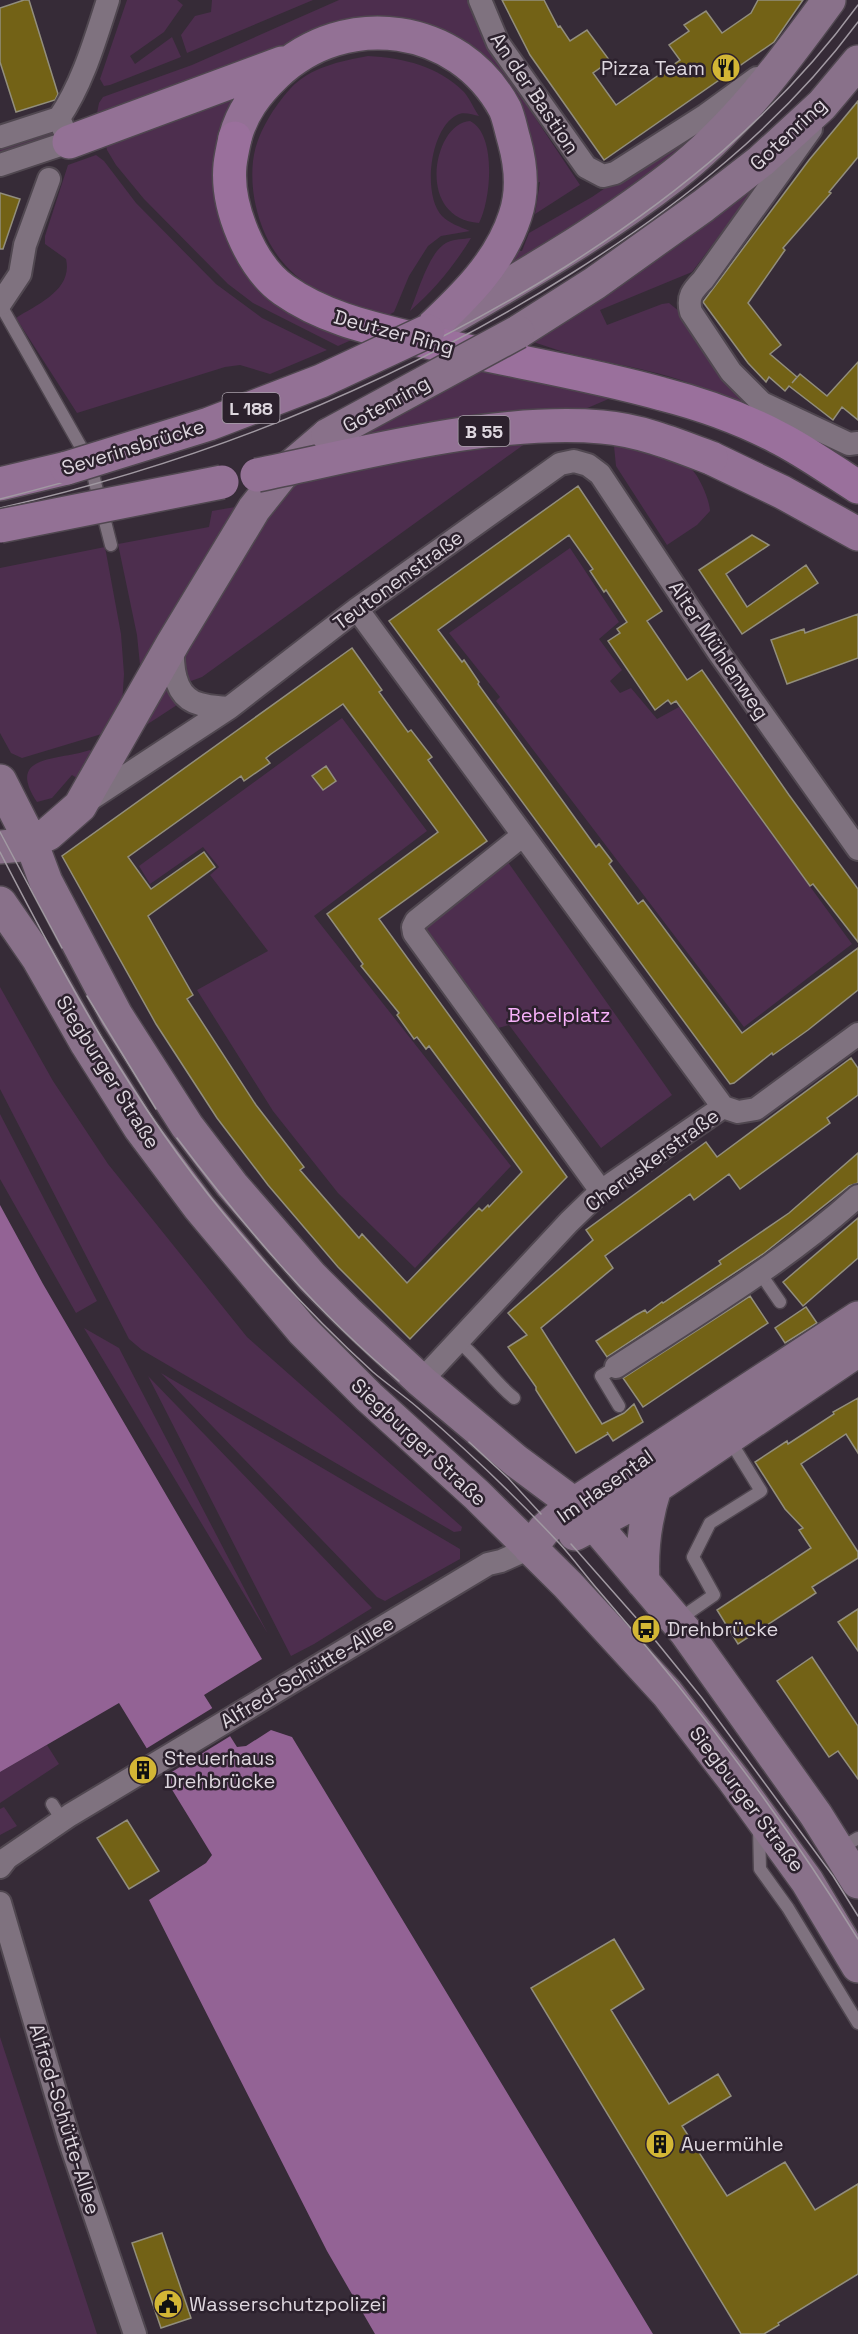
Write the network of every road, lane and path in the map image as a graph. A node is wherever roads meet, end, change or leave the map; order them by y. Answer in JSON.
{"nodes":[{"id":1,"x":108,"y":0,"type":"edge"},
{"id":2,"x":480,"y":0,"type":"edge"},
{"id":3,"x":829,"y":0,"type":"edge"},
{"id":4,"x":292,"y":59,"type":"junction"},
{"id":5,"x":786,"y":59,"type":"junction"},
{"id":6,"x":858,"y":62,"type":"edge"},
{"id":7,"x":822,"y":105,"type":"junction"},
{"id":8,"x":64,"y":130,"type":"junction"},
{"id":9,"x":0,"y":137,"type":"edge"},
{"id":10,"x":235,"y":138,"type":"joint"},
{"id":11,"x":0,"y":165,"type":"edge"},
{"id":12,"x":49,"y":179,"type":"dead end"},
{"id":13,"x":0,"y":304,"type":"edge"},
{"id":14,"x":428,"y":331,"type":"junction"},
{"id":15,"x":858,"y":443,"type":"edge"},
{"id":16,"x":574,"y":460,"type":"joint"},
{"id":17,"x":0,"y":484,"type":"edge"},
{"id":18,"x":858,"y":487,"type":"edge"},
{"id":19,"x":0,"y":526,"type":"edge"},
{"id":20,"x":858,"y":534,"type":"edge"},
{"id":21,"x":111,"y":545,"type":"dead end"},
{"id":22,"x":357,"y":609,"type":"junction"},
{"id":23,"x":173,"y":643,"type":"junction"},
{"id":24,"x":229,"y":708,"type":"junction"},
{"id":25,"x":0,"y":781,"type":"edge"},
{"id":26,"x":80,"y":806,"type":"junction"},
{"id":27,"x":522,"y":836,"type":"junction"},
{"id":28,"x":26,"y":841,"type":"edge"},
{"id":29,"x":858,"y":849,"type":"edge"},
{"id":30,"x":0,"y":903,"type":"edge"},
{"id":31,"x":858,"y":1034,"type":"edge"},
{"id":32,"x":723,"y":1107,"type":"junction"},
{"id":33,"x":601,"y":1191,"type":"junction"},
{"id":34,"x":858,"y":1196,"type":"edge"},
{"id":35,"x":760,"y":1273,"type":"junction"},
{"id":36,"x":780,"y":1302,"type":"dead end"},
{"id":37,"x":858,"y":1318,"type":"edge"},
{"id":38,"x":458,"y":1341,"type":"junction"},
{"id":39,"x":858,"y":1350,"type":"edge"},
{"id":40,"x":616,"y":1367,"type":"joint"},
{"id":41,"x":421,"y":1381,"type":"junction"},
{"id":42,"x":514,"y":1398,"type":"dead end"},
{"id":43,"x":619,"y":1406,"type":"dead end"},
{"id":44,"x":729,"y":1438,"type":"junction"},
{"id":45,"x":655,"y":1488,"type":"junction"},
{"id":46,"x":592,"y":1516,"type":"junction"},
{"id":47,"x":530,"y":1548,"type":"junction"},
{"id":48,"x":643,"y":1582,"type":"junction"},
{"id":49,"x":677,"y":1621,"type":"junction"},
{"id":50,"x":759,"y":1815,"type":"junction"},
{"id":51,"x":848,"y":1844,"type":"edge"},
{"id":52,"x":0,"y":1867,"type":"edge"},
{"id":53,"x":858,"y":1882,"type":"edge"},
{"id":54,"x":0,"y":1903,"type":"edge"},
{"id":55,"x":858,"y":1966,"type":"edge"},
{"id":56,"x":858,"y":2023,"type":"edge"},
{"id":57,"x":135,"y":2334,"type":"edge"}],
"edges":[{"from":1,"to":8,"type":"street"},
{"from":2,"to":5,"type":"street","name":"An der Bastion"},
{"from":3,"to":5,"type":"main road","number":"L 188"},
{"from":4,"to":8,"type":"main road"},
{"from":4,"to":10,"type":"main road","name":"Deutzer Ring"},
{"from":4,"to":14,"type":"main road","name":"Deutzer Ring"},
{"from":5,"to":14,"type":"main road","number":"L 188"},
{"from":6,"to":7,"type":"main road","name":"Gotenring"},
{"from":7,"to":15,"type":"street"},
{"from":7,"to":23,"type":"main road","name":"Gotenring","bridge":true},
{"from":8,"to":9,"type":"street"},
{"from":8,"to":11,"type":"street"},
{"from":10,"to":18,"type":"highway","name":"Deutzer Ring"},
{"from":12,"to":13,"type":"street"},
{"from":13,"to":21,"type":"lane"},
{"from":14,"to":17,"type":"main road","name":"Severinsbrücke","number":"L 188","bridge":true},
{"from":16,"to":22,"type":"street","name":"Teutonenstraße"},
{"from":16,"to":29,"type":"street","name":"Alter Mühlenweg"},
{"from":19,"to":20,"type":"main road","number":"B 55","bridge":true},
{"from":22,"to":24,"type":"street","name":"Teutonenstraße"},
{"from":22,"to":27,"type":"street"},
{"from":23,"to":24,"type":"street"},
{"from":23,"to":26,"type":"main road","name":"Gotenring"},
{"from":24,"to":26,"type":"street","name":"Teutonenstraße"},
{"from":25,"to":28,"type":"main road","name":"Siegburger Straße"},
{"from":26,"to":28,"type":"main road","name":"Teutonenstraße"},
{"from":27,"to":32,"type":"street"},
{"from":27,"to":33,"type":"street"},
{"from":28,"to":41,"type":"main road","name":"Siegburger Straße"},
{"from":30,"to":47,"type":"main road","name":"Siegburger Straße"},
{"from":31,"to":32,"type":"street","name":"Cheruskerstraße"},
{"from":32,"to":33,"type":"street","name":"Cheruskerstraße"},
{"from":33,"to":38,"type":"street","name":"Cheruskerstraße"},
{"from":34,"to":35,"type":"street"},
{"from":35,"to":36,"type":"lane"},
{"from":35,"to":40,"type":"street"},
{"from":37,"to":46,"type":"main road","name":"Im Hasental"},
{"from":38,"to":41,"type":"street","name":"Cheruskerstraße"},
{"from":38,"to":42,"type":"lane"},
{"from":39,"to":44,"type":"main road","name":"Im Hasental"},
{"from":40,"to":43,"type":"lane"},
{"from":41,"to":46,"type":"main road","name":"Siegburger Straße"},
{"from":44,"to":45,"type":"main road","name":"Im Hasental"},
{"from":44,"to":49,"type":"lane"},
{"from":45,"to":46,"type":"main road","name":"Im Hasental"},
{"from":45,"to":48,"type":"main road"},
{"from":46,"to":47,"type":"main road","name":"Im Hasental"},
{"from":46,"to":48,"type":"main road","name":"Siegburger Straße"},
{"from":47,"to":50,"type":"main road","name":"Siegburger Straße"},
{"from":47,"to":52,"type":"street","name":"Alfred-Schütte-Allee"},
{"from":48,"to":49,"type":"main road","name":"Siegburger Straße"},
{"from":49,"to":51,"type":"main road","name":"Siegburger Straße"},
{"from":50,"to":55,"type":"main road","name":"Siegburger Straße"},
{"from":50,"to":56,"type":"lane"},
{"from":51,"to":53,"type":"main road","name":"Siegburger Straße"},
{"from":54,"to":57,"type":"street","name":"Alfred-Schütte-Allee"}]}
